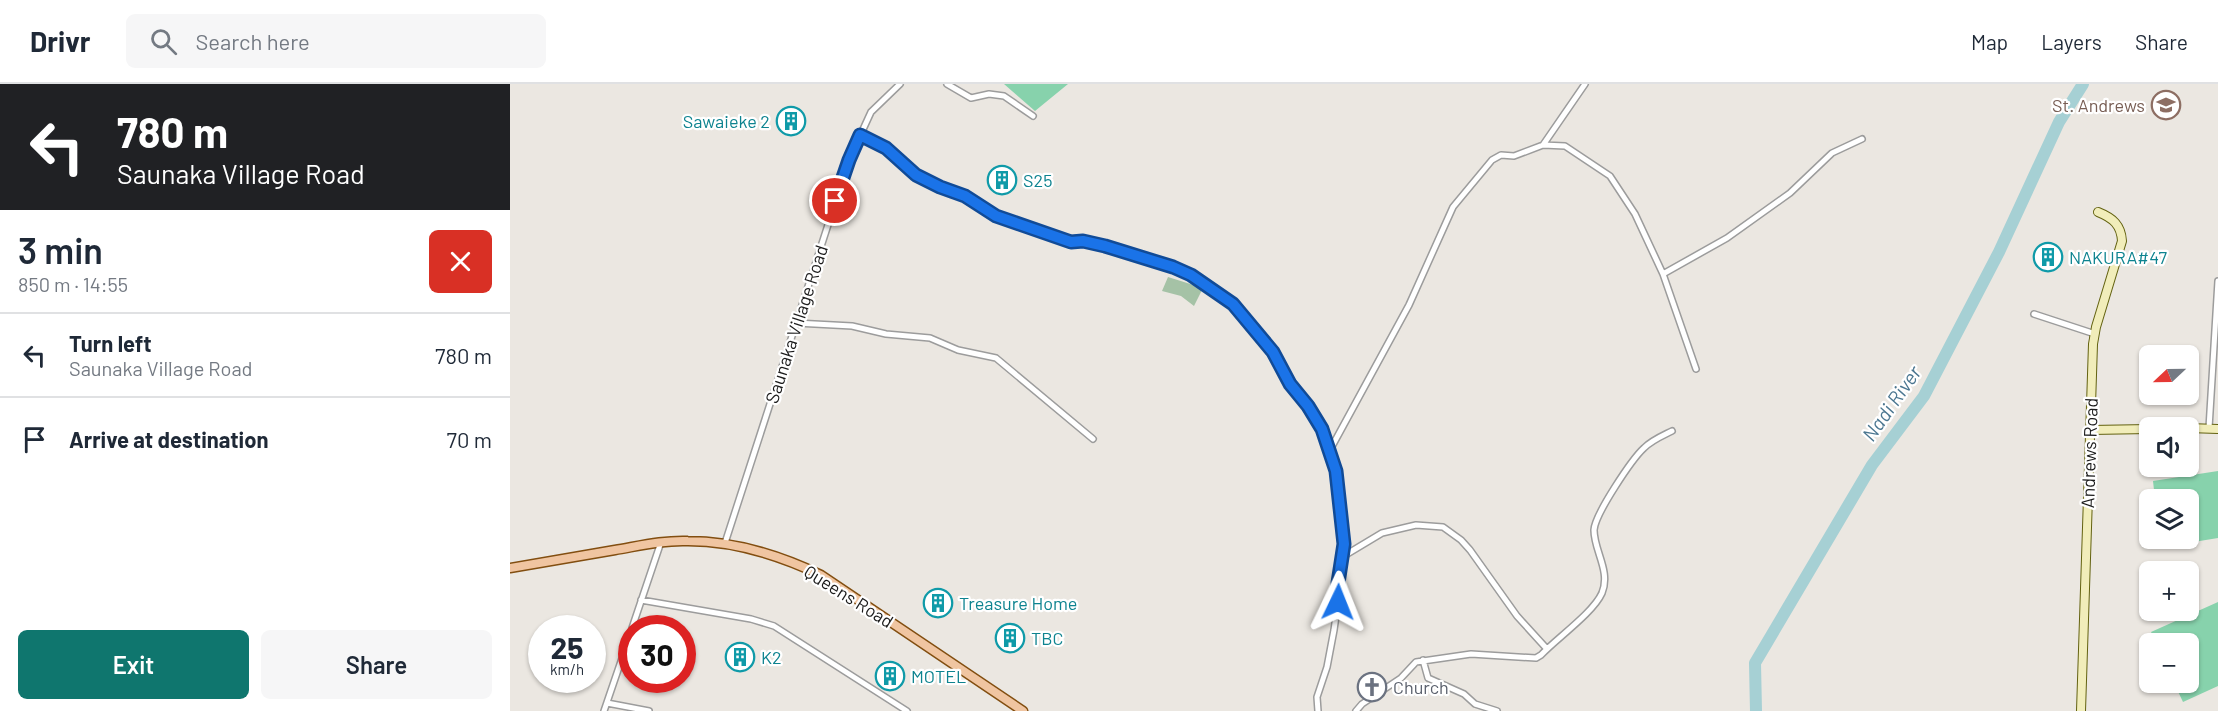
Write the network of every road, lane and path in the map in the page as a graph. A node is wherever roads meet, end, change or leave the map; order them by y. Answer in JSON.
{"nodes":[{"id":1,"x":900,"y":84,"type":"edge"},
{"id":2,"x":947,"y":84,"type":"edge"},
{"id":3,"x":1585,"y":84,"type":"edge"},
{"id":4,"x":1033,"y":116,"type":"dead end"},
{"id":5,"x":860,"y":135,"type":"junction"},
{"id":6,"x":1862,"y":139,"type":"dead end"},
{"id":7,"x":1543,"y":145,"type":"junction"},
{"id":8,"x":2098,"y":212,"type":"dead end"},
{"id":9,"x":1663,"y":274,"type":"junction"},
{"id":10,"x":2218,"y":281,"type":"edge"},
{"id":11,"x":2034,"y":314,"type":"dead end"},
{"id":12,"x":796,"y":323,"type":"junction"},
{"id":13,"x":2095,"y":334,"type":"junction"},
{"id":14,"x":1696,"y":369,"type":"dead end"},
{"id":15,"x":2199,"y":428,"type":"edge"},
{"id":16,"x":2209,"y":428,"type":"junction"},
{"id":17,"x":2139,"y":429,"type":"edge"},
{"id":18,"x":2218,"y":429,"type":"edge"},
{"id":19,"x":2090,"y":430,"type":"junction"},
{"id":20,"x":1672,"y":431,"type":"dead end"},
{"id":21,"x":1093,"y":440,"type":"dead end"},
{"id":22,"x":1330,"y":450,"type":"junction"},
{"id":23,"x":661,"y":542,"type":"junction"},
{"id":24,"x":725,"y":543,"type":"junction"},
{"id":25,"x":1342,"y":557,"type":"junction"},
{"id":26,"x":510,"y":568,"type":"edge"},
{"id":27,"x":641,"y":600,"type":"junction"},
{"id":28,"x":636,"y":615,"type":"edge"},
{"id":29,"x":1547,"y":649,"type":"junction"},
{"id":30,"x":1423,"y":660,"type":"junction"},
{"id":31,"x":618,"y":670,"type":"edge"},
{"id":32,"x":607,"y":703,"type":"junction"},
{"id":33,"x":604,"y":711,"type":"edge"},
{"id":34,"x":649,"y":711,"type":"edge"},
{"id":35,"x":907,"y":711,"type":"edge"},
{"id":36,"x":1023,"y":711,"type":"edge"},
{"id":37,"x":1318,"y":711,"type":"edge"},
{"id":38,"x":1356,"y":711,"type":"edge"},
{"id":39,"x":1497,"y":711,"type":"edge"},
{"id":40,"x":2081,"y":711,"type":"edge"}],
"edges":[{"from":1,"to":5,"type":"street","name":"Saunaka Village Road"},
{"from":2,"to":4,"type":"street"},
{"from":3,"to":7,"type":"street"},
{"from":5,"to":12,"type":"street","name":"Saunaka Village Road"},
{"from":5,"to":22,"type":"street"},
{"from":6,"to":9,"type":"street"},
{"from":7,"to":9,"type":"street"},
{"from":7,"to":22,"type":"street"},
{"from":8,"to":13,"type":"main road","name":"Andrews Road"},
{"from":9,"to":14,"type":"street"},
{"from":10,"to":16,"type":"street"},
{"from":11,"to":13,"type":"street"},
{"from":12,"to":21,"type":"street"},
{"from":12,"to":24,"type":"street","name":"Saunaka Village Road"},
{"from":13,"to":19,"type":"main road","name":"Andrews Road"},
{"from":15,"to":16,"type":"main road"},
{"from":16,"to":18,"type":"main road"},
{"from":17,"to":19,"type":"main road"},
{"from":19,"to":40,"type":"main road","name":"Andrews Road"},
{"from":20,"to":29,"type":"street"},
{"from":22,"to":25,"type":"street"},
{"from":23,"to":24,"type":"main road","name":"Queens Road"},
{"from":23,"to":26,"type":"main road","name":"Queens Road"},
{"from":23,"to":27,"type":"street"},
{"from":24,"to":36,"type":"main road","name":"Queens Road"},
{"from":25,"to":29,"type":"street"},
{"from":25,"to":37,"type":"street"},
{"from":27,"to":28,"type":"street"},
{"from":27,"to":35,"type":"street"},
{"from":29,"to":30,"type":"street"},
{"from":30,"to":38,"type":"street"},
{"from":30,"to":39,"type":"street"},
{"from":31,"to":32,"type":"street"},
{"from":32,"to":33,"type":"street"},
{"from":32,"to":34,"type":"street"}]}
